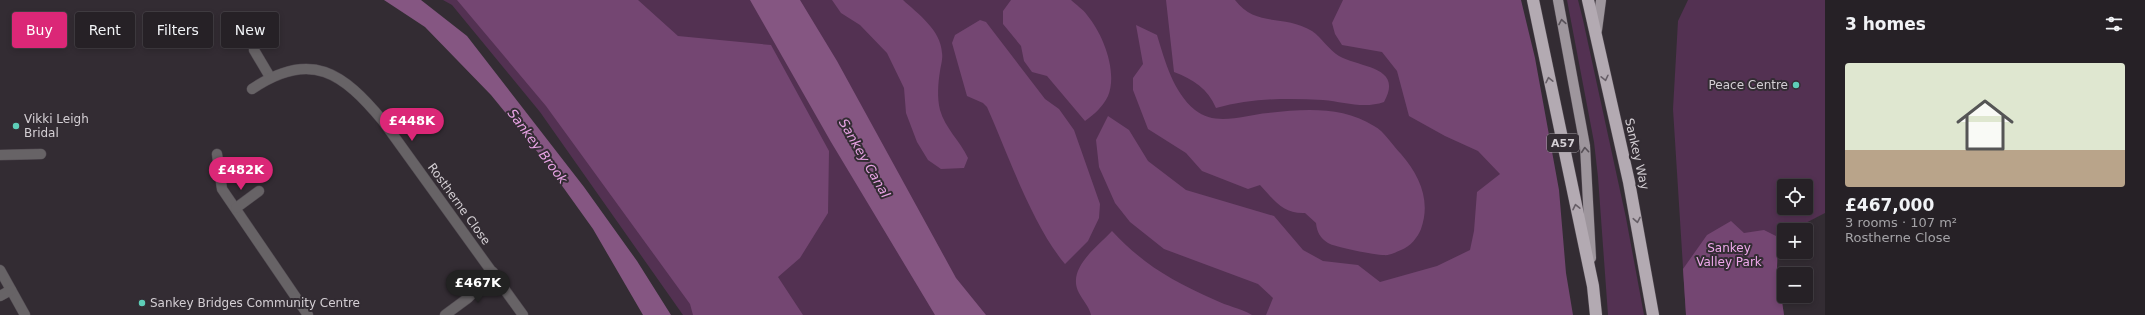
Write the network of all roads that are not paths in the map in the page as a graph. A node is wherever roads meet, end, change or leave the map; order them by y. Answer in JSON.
{"nodes":[{"id":1,"x":1533,"y":0,"type":"edge"},
{"id":2,"x":1558,"y":0,"type":"edge"},
{"id":3,"x":1588,"y":0,"type":"edge"},
{"id":4,"x":1601,"y":0,"type":"edge"},
{"id":5,"x":1596,"y":40,"type":"junction"},
{"id":6,"x":254,"y":50,"type":"dead end"},
{"id":7,"x":270,"y":77,"type":"junction"},
{"id":8,"x":252,"y":89,"type":"dead end"},
{"id":9,"x":41,"y":154,"type":"dead end"},
{"id":10,"x":217,"y":154,"type":"dead end"},
{"id":11,"x":0,"y":155,"type":"edge"},
{"id":12,"x":259,"y":191,"type":"dead end"},
{"id":13,"x":236,"y":208,"type":"junction"},
{"id":14,"x":0,"y":270,"type":"edge"},
{"id":15,"x":493,"y":272,"type":"junction"},
{"id":16,"x":1593,"y":286,"type":"junction"},
{"id":17,"x":11,"y":290,"type":"junction"},
{"id":18,"x":0,"y":296,"type":"edge"},
{"id":19,"x":25,"y":315,"type":"edge"},
{"id":20,"x":308,"y":315,"type":"edge"},
{"id":21,"x":445,"y":315,"type":"edge"},
{"id":22,"x":523,"y":315,"type":"edge"},
{"id":23,"x":1596,"y":315,"type":"edge"},
{"id":24,"x":1653,"y":315,"type":"edge"}],
"edges":[{"from":16,"to":1,"type":"highway","number":"A57","one_way":true},
{"from":16,"to":2,"type":"main road","number":"A57","one_way":true},
{"from":3,"to":5,"type":"highway","name":"Sankey Way"},
{"from":4,"to":5,"type":"main road"},
{"from":5,"to":24,"type":"highway","name":"Sankey Way","one_way":true},
{"from":6,"to":7,"type":"street"},
{"from":7,"to":8,"type":"street","name":"Rostherne Close"},
{"from":7,"to":15,"type":"street","name":"Rostherne Close"},
{"from":9,"to":11,"type":"street"},
{"from":10,"to":13,"type":"street"},
{"from":12,"to":13,"type":"street"},
{"from":13,"to":20,"type":"street"},
{"from":14,"to":17,"type":"street"},
{"from":15,"to":21,"type":"street"},
{"from":15,"to":22,"type":"street","name":"Rostherne Close"},
{"from":16,"to":23,"type":"highway","number":"A57"},
{"from":17,"to":18,"type":"street"},
{"from":17,"to":19,"type":"street"}]}
